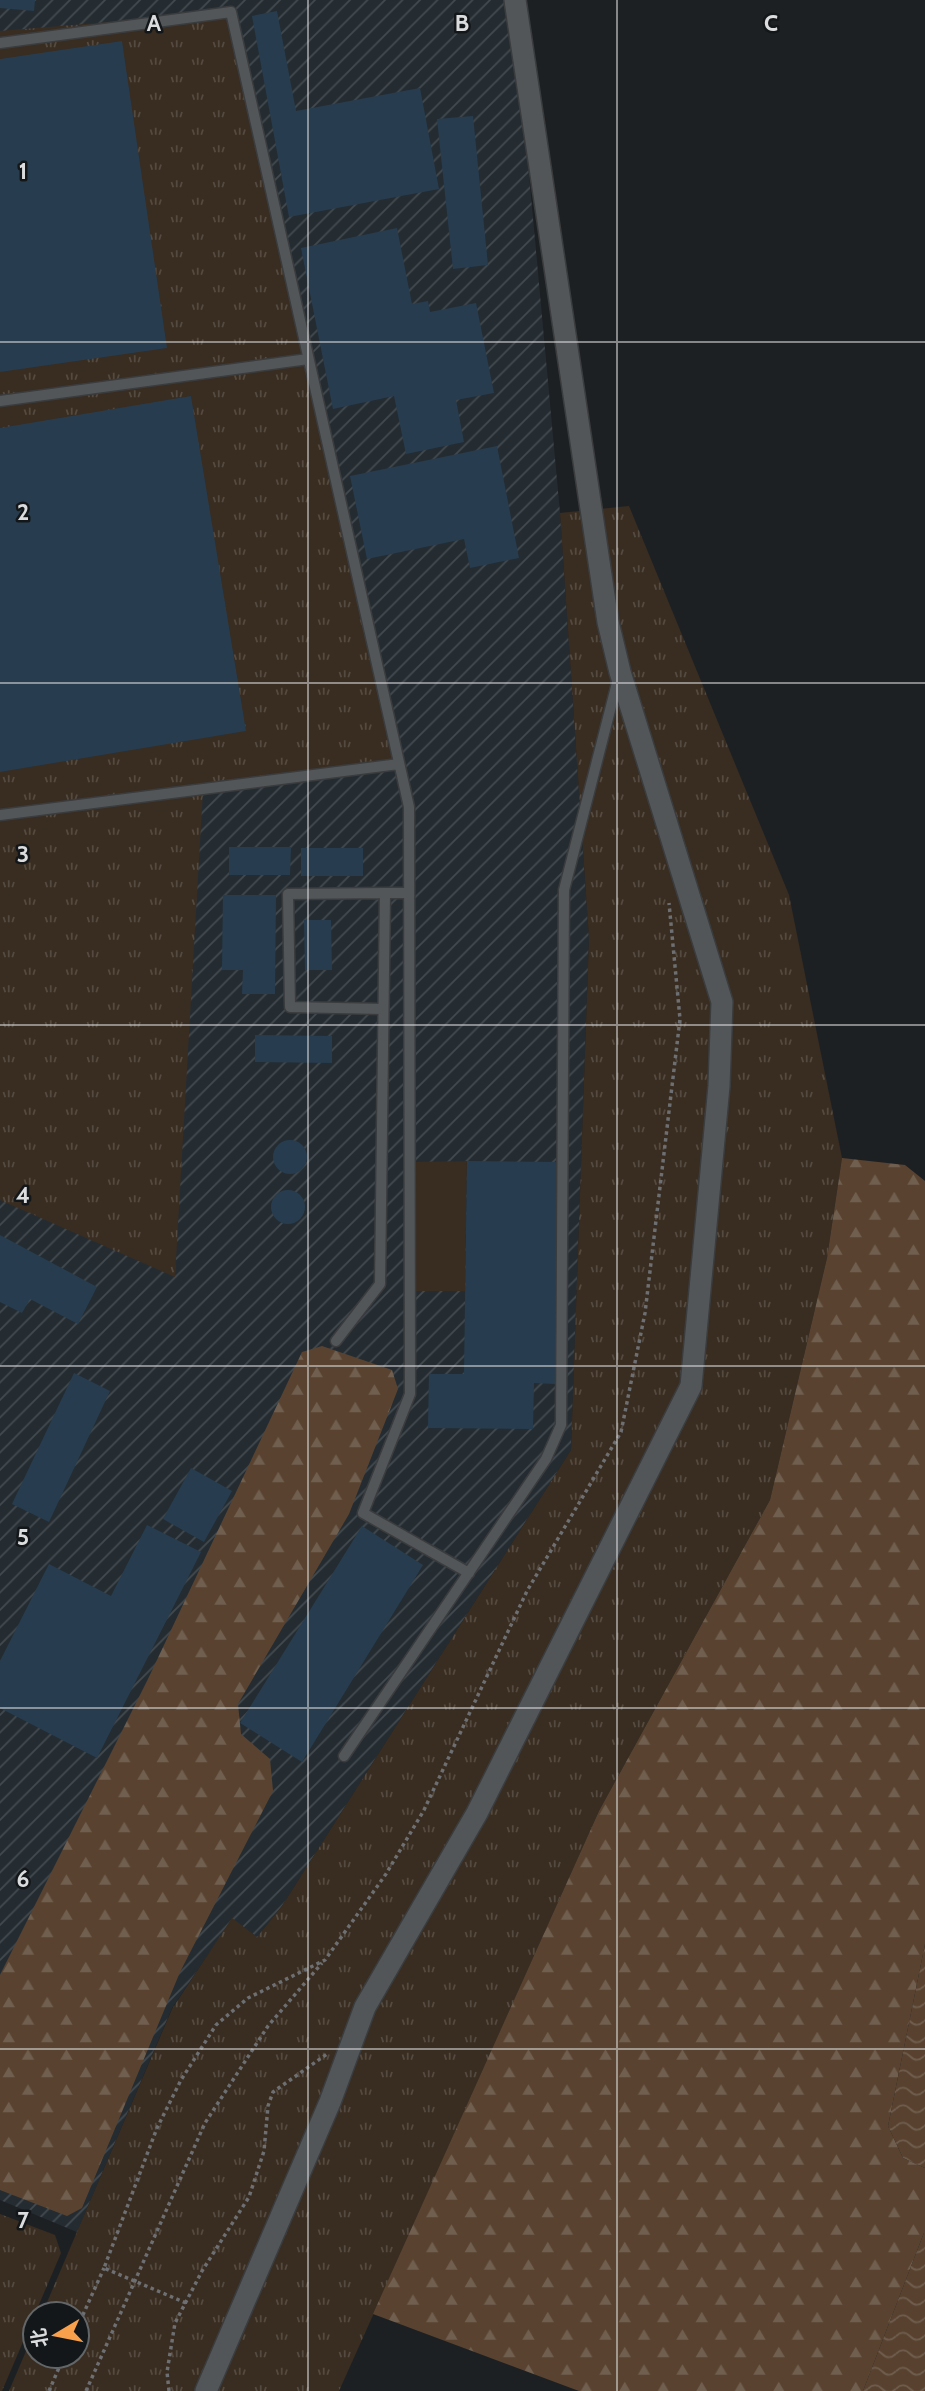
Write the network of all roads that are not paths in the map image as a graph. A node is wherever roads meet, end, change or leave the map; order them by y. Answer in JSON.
{"nodes":[{"id":1,"x":515,"y":0,"type":"edge"},
{"id":2,"x":0,"y":43,"type":"edge"},
{"id":3,"x":308,"y":359,"type":"junction"},
{"id":4,"x":0,"y":401,"type":"edge"},
{"id":5,"x":620,"y":671,"type":"junction"},
{"id":6,"x":399,"y":764,"type":"junction"},
{"id":7,"x":0,"y":815,"type":"edge"},
{"id":8,"x":385,"y":893,"type":"junction"},
{"id":9,"x":409,"y":893,"type":"junction"},
{"id":10,"x":383,"y":1009,"type":"junction"},
{"id":11,"x":336,"y":1341,"type":"dead end"},
{"id":12,"x":469,"y":1573,"type":"junction"},
{"id":13,"x":344,"y":1756,"type":"dead end"},
{"id":14,"x":206,"y":2391,"type":"edge"}],
"edges":[{"from":1,"to":5,"type":"street"},
{"from":2,"to":3,"type":"lane"},
{"from":3,"to":4,"type":"lane"},
{"from":3,"to":6,"type":"lane"},
{"from":5,"to":12,"type":"lane"},
{"from":5,"to":14,"type":"street"},
{"from":6,"to":7,"type":"lane"},
{"from":6,"to":9,"type":"lane"},
{"from":8,"to":9,"type":"lane"},
{"from":8,"to":10,"type":"lane"},
{"from":8,"to":10,"type":"lane"},
{"from":9,"to":12,"type":"lane"},
{"from":10,"to":11,"type":"lane"},
{"from":12,"to":13,"type":"lane"}]}
